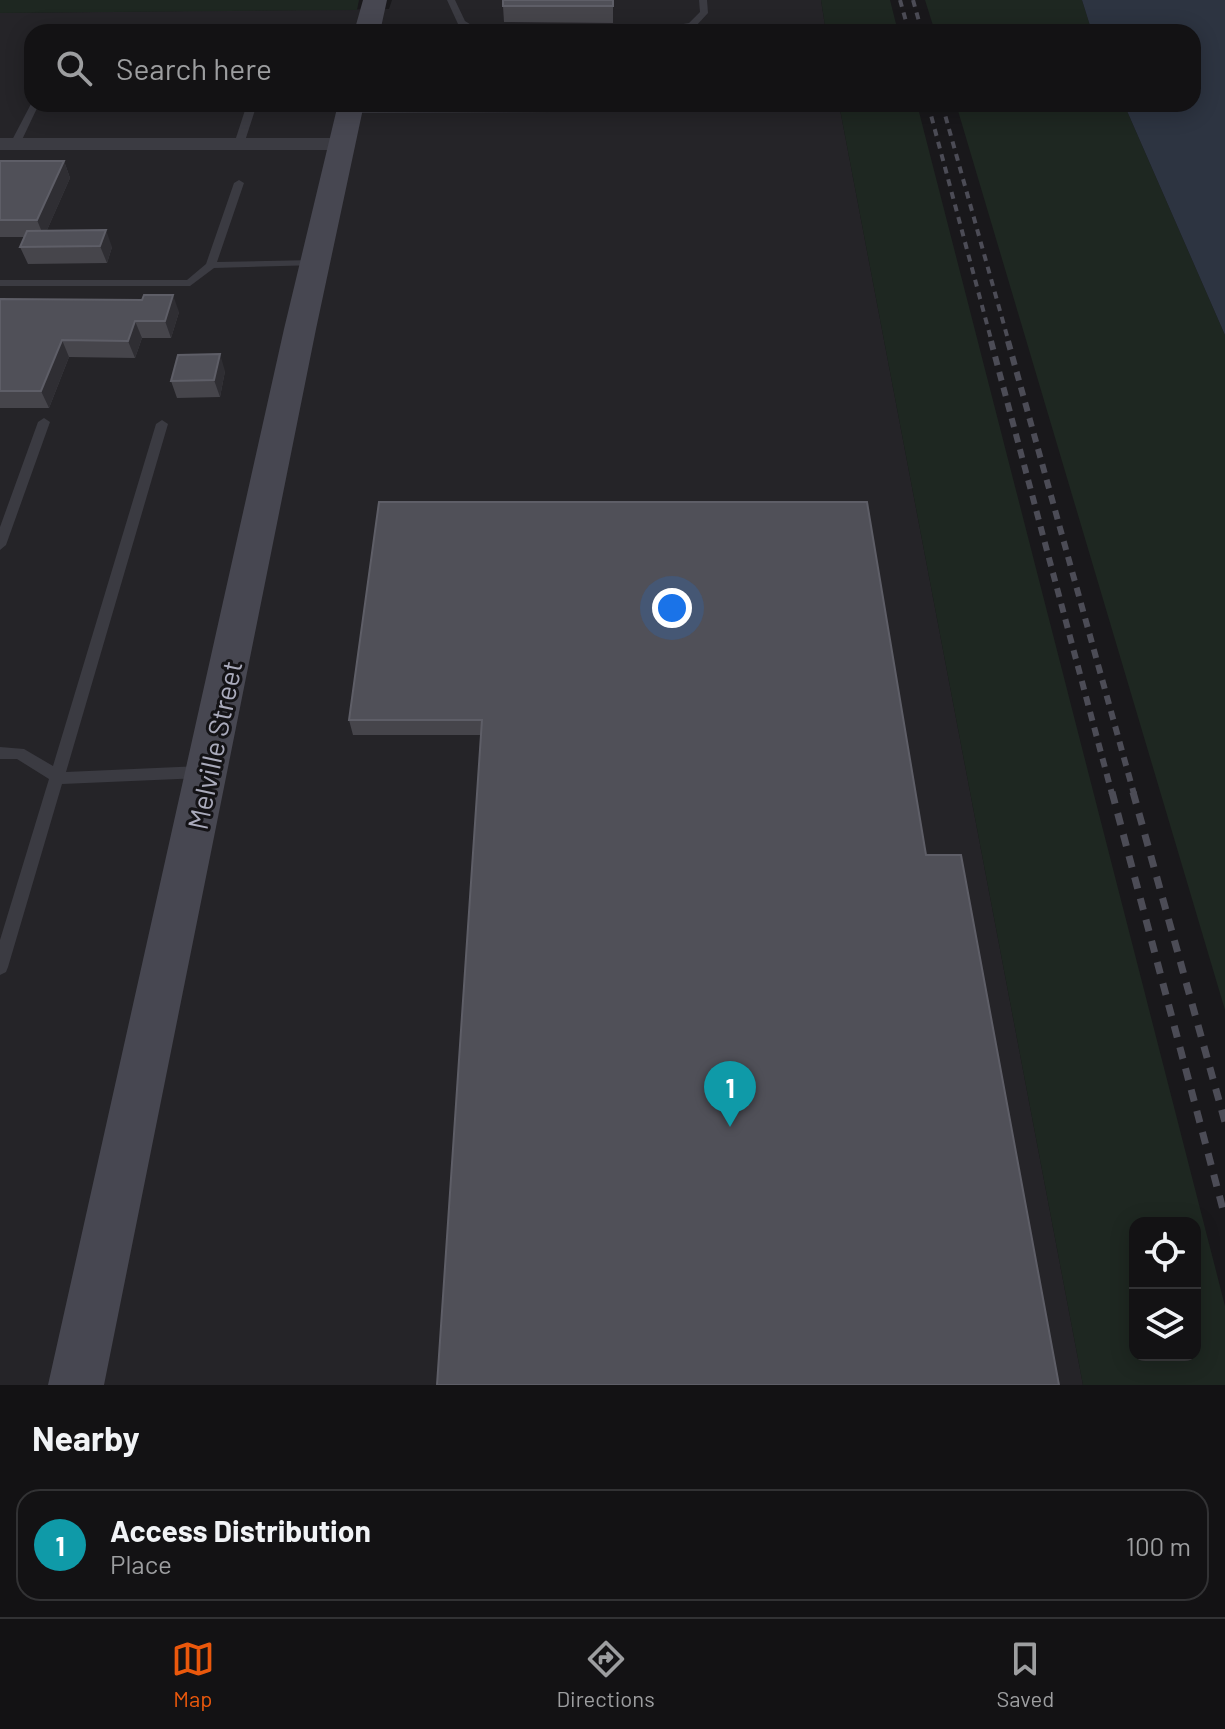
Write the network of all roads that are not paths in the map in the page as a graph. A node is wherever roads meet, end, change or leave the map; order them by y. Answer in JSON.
{"nodes":[{"id":1,"x":375,"y":0,"type":"edge"},
{"id":2,"x":451,"y":0,"type":"edge"},
{"id":3,"x":703,"y":0,"type":"edge"},
{"id":4,"x":369,"y":24,"type":"edge"},
{"id":5,"x":464,"y":24,"type":"edge"},
{"id":6,"x":693,"y":24,"type":"edge"},
{"id":7,"x":29,"y":112,"type":"edge"},
{"id":8,"x":249,"y":112,"type":"edge"},
{"id":9,"x":649,"y":112,"type":"edge"},
{"id":10,"x":348,"y":119,"type":"edge"},
{"id":11,"x":8,"y":144,"type":"edge"},
{"id":12,"x":239,"y":144,"type":"junction"},
{"id":13,"x":239,"y":183,"type":"dead end"},
{"id":14,"x":314,"y":263,"type":"junction"},
{"id":15,"x":211,"y":265,"type":"junction"},
{"id":16,"x":0,"y":283,"type":"edge"},
{"id":17,"x":44,"y":422,"type":"dead end"},
{"id":18,"x":162,"y":424,"type":"dead end"},
{"id":19,"x":0,"y":545,"type":"edge"},
{"id":20,"x":0,"y":753,"type":"edge"},
{"id":21,"x":209,"y":772,"type":"junction"},
{"id":22,"x":59,"y":778,"type":"junction"},
{"id":23,"x":0,"y":967,"type":"edge"},
{"id":24,"x":76,"y":1385,"type":"edge"}],
"edges":[{"from":1,"to":4,"type":"street"},
{"from":2,"to":5,"type":"lane"},
{"from":3,"to":6,"type":"lane"},
{"from":7,"to":11,"type":"lane"},
{"from":8,"to":12,"type":"lane"},
{"from":9,"to":10,"type":"lane"},
{"from":10,"to":12,"type":"street"},
{"from":10,"to":14,"type":"street","name":"Melville Street"},
{"from":11,"to":12,"type":"street"},
{"from":13,"to":15,"type":"lane"},
{"from":14,"to":15,"type":"lane"},
{"from":14,"to":21,"type":"street","name":"Melville Street"},
{"from":15,"to":16,"type":"lane"},
{"from":17,"to":19,"type":"lane"},
{"from":18,"to":22,"type":"lane"},
{"from":20,"to":22,"type":"lane"},
{"from":21,"to":22,"type":"lane"},
{"from":21,"to":24,"type":"street","name":"Melville Street"},
{"from":22,"to":23,"type":"lane"}]}
